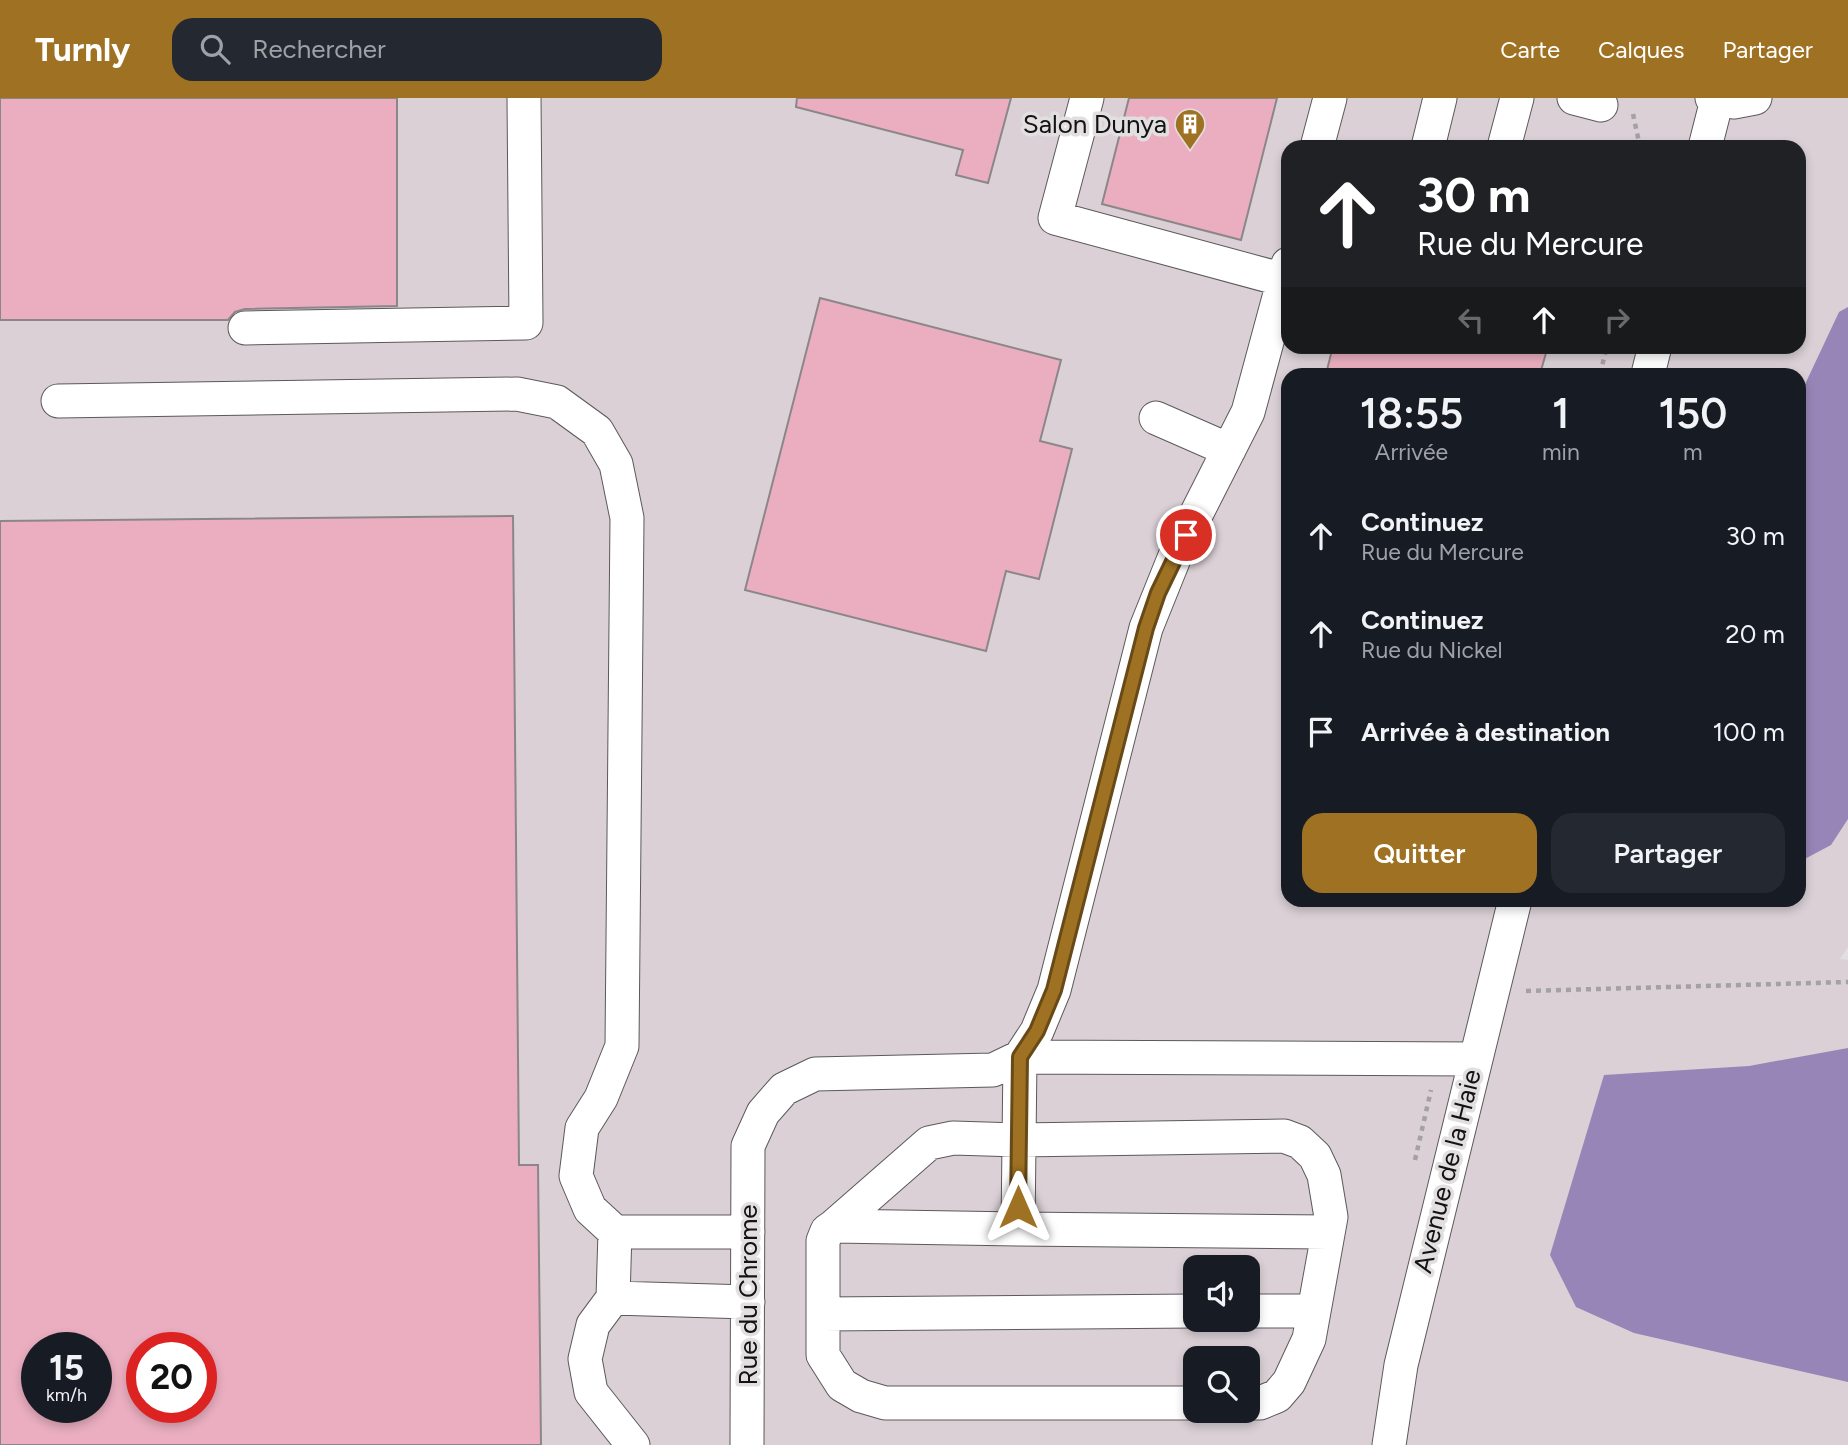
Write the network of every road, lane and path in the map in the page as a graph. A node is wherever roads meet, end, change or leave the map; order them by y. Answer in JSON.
{"nodes":[{"id":1,"x":524,"y":98,"type":"edge"},
{"id":2,"x":1087,"y":98,"type":"edge"},
{"id":3,"x":1330,"y":98,"type":"edge"},
{"id":4,"x":1440,"y":98,"type":"edge"},
{"id":5,"x":1517,"y":98,"type":"edge"},
{"id":6,"x":1755,"y":98,"type":"edge"},
{"id":7,"x":1714,"y":99,"type":"edge"},
{"id":8,"x":1602,"y":104,"type":"edge"},
{"id":9,"x":1319,"y":140,"type":"edge"},
{"id":10,"x":1430,"y":140,"type":"edge"},
{"id":11,"x":1506,"y":140,"type":"edge"},
{"id":12,"x":1634,"y":140,"type":"edge"},
{"id":13,"x":1706,"y":140,"type":"edge"},
{"id":14,"x":1281,"y":271,"type":"edge"},
{"id":15,"x":1281,"y":290,"type":"edge"},
{"id":16,"x":245,"y":328,"type":"dead end"},
{"id":17,"x":58,"y":401,"type":"dead end"},
{"id":18,"x":1156,"y":418,"type":"dead end"},
{"id":19,"x":1229,"y":450,"type":"junction"},
{"id":20,"x":1513,"y":907,"type":"edge"},
{"id":21,"x":1848,"y":982,"type":"edge"},
{"id":22,"x":1490,"y":992,"type":"junction"},
{"id":23,"x":1020,"y":1057,"type":"junction"},
{"id":24,"x":1474,"y":1059,"type":"junction"},
{"id":25,"x":1019,"y":1140,"type":"junction"},
{"id":26,"x":834,"y":1226,"type":"junction"},
{"id":27,"x":1018,"y":1229,"type":"junction"},
{"id":28,"x":615,"y":1232,"type":"junction"},
{"id":29,"x":748,"y":1232,"type":"junction"},
{"id":30,"x":1328,"y":1232,"type":"junction"},
{"id":31,"x":613,"y":1298,"type":"junction"},
{"id":32,"x":748,"y":1302,"type":"junction"},
{"id":33,"x":1183,"y":1311,"type":"edge"},
{"id":34,"x":1260,"y":1311,"type":"edge"},
{"id":35,"x":1314,"y":1311,"type":"junction"},
{"id":36,"x":823,"y":1314,"type":"junction"},
{"id":37,"x":1183,"y":1403,"type":"edge"},
{"id":38,"x":1260,"y":1403,"type":"edge"},
{"id":39,"x":633,"y":1445,"type":"edge"},
{"id":40,"x":747,"y":1445,"type":"edge"},
{"id":41,"x":1389,"y":1445,"type":"edge"}],
"edges":[{"from":1,"to":16,"type":"street"},
{"from":2,"to":14,"type":"street"},
{"from":3,"to":9,"type":"street"},
{"from":4,"to":10,"type":"street"},
{"from":5,"to":11,"type":"street"},
{"from":6,"to":7,"type":"street"},
{"from":7,"to":13,"type":"street"},
{"from":8,"to":12,"type":"path"},
{"from":15,"to":19,"type":"street"},
{"from":17,"to":28,"type":"street"},
{"from":18,"to":19,"type":"street"},
{"from":19,"to":23,"type":"street"},
{"from":20,"to":22,"type":"street","name":"Avenue de la Haie"},
{"from":21,"to":22,"type":"path"},
{"from":22,"to":24,"type":"street","name":"Avenue de la Haie"},
{"from":23,"to":24,"type":"street"},
{"from":23,"to":25,"type":"street"},
{"from":23,"to":29,"type":"street","name":"Rue du Chrome"},
{"from":24,"to":41,"type":"street","name":"Avenue de la Haie"},
{"from":25,"to":26,"type":"street"},
{"from":25,"to":27,"type":"street"},
{"from":25,"to":30,"type":"street"},
{"from":26,"to":27,"type":"street"},
{"from":26,"to":36,"type":"street"},
{"from":27,"to":30,"type":"street"},
{"from":28,"to":29,"type":"street"},
{"from":28,"to":31,"type":"street"},
{"from":29,"to":32,"type":"street","name":"Rue du Chrome"},
{"from":30,"to":35,"type":"street"},
{"from":31,"to":32,"type":"street"},
{"from":31,"to":39,"type":"street"},
{"from":32,"to":40,"type":"street","name":"Rue du Chrome"},
{"from":33,"to":36,"type":"street"},
{"from":34,"to":35,"type":"street"},
{"from":35,"to":38,"type":"street"},
{"from":36,"to":37,"type":"street"}]}
